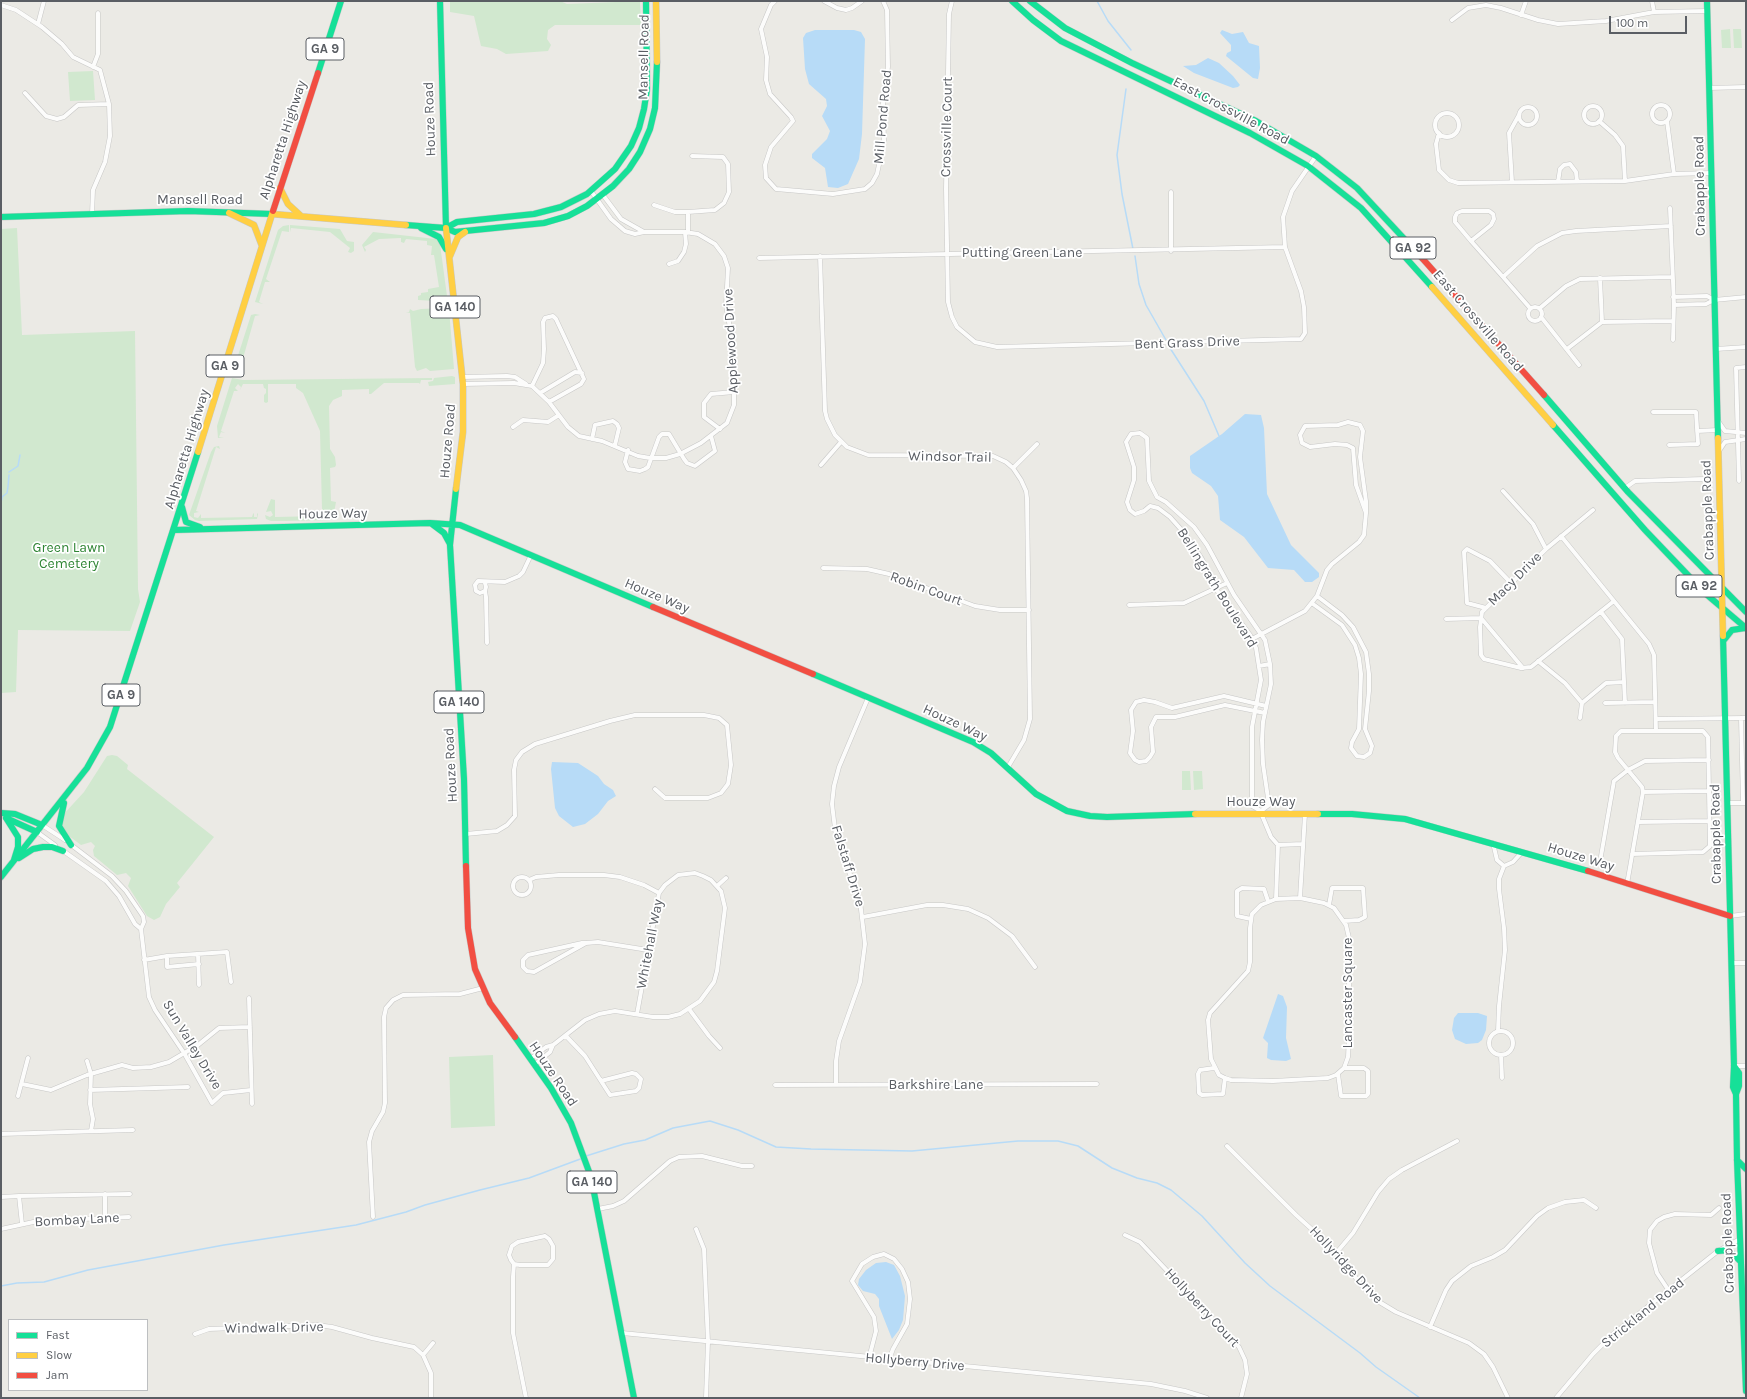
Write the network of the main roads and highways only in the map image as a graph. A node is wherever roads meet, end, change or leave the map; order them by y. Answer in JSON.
{"nodes":[{"id":1,"x":341,"y":1,"type":"edge"},
{"id":2,"x":440,"y":1,"type":"edge"},
{"id":3,"x":646,"y":1,"type":"edge"},
{"id":4,"x":656,"y":1,"type":"edge"},
{"id":5,"x":1012,"y":1,"type":"edge"},
{"id":6,"x":1030,"y":1,"type":"edge"},
{"id":7,"x":1707,"y":1,"type":"edge"},
{"id":8,"x":638,"y":131,"type":"junction"},
{"id":9,"x":647,"y":136,"type":"junction"},
{"id":10,"x":280,"y":188,"type":"junction"},
{"id":11,"x":224,"y":211,"type":"junction"},
{"id":12,"x":272,"y":214,"type":"junction"},
{"id":13,"x":1,"y":217,"type":"edge"},
{"id":14,"x":304,"y":217,"type":"junction"},
{"id":15,"x":418,"y":226,"type":"junction"},
{"id":16,"x":446,"y":228,"type":"junction"},
{"id":17,"x":466,"y":232,"type":"junction"},
{"id":18,"x":262,"y":246,"type":"junction"},
{"id":19,"x":449,"y":258,"type":"junction"},
{"id":20,"x":181,"y":506,"type":"junction"},
{"id":21,"x":430,"y":523,"type":"junction"},
{"id":22,"x":452,"y":524,"type":"junction"},
{"id":23,"x":214,"y":529,"type":"junction"},
{"id":24,"x":174,"y":530,"type":"junction"},
{"id":25,"x":450,"y":544,"type":"junction"},
{"id":26,"x":1722,"y":589,"type":"junction"},
{"id":27,"x":1723,"y":610,"type":"junction"},
{"id":28,"x":1746,"y":612,"type":"edge"},
{"id":29,"x":1746,"y":628,"type":"edge"},
{"id":30,"x":1724,"y":640,"type":"junction"},
{"id":31,"x":71,"y":790,"type":"junction"},
{"id":32,"x":1,"y":813,"type":"edge"},
{"id":33,"x":3,"y":817,"type":"edge"},
{"id":34,"x":42,"y":826,"type":"junction"},
{"id":35,"x":36,"y":832,"type":"junction"},
{"id":36,"x":71,"y":845,"type":"road end"},
{"id":37,"x":63,"y":851,"type":"road end"},
{"id":38,"x":13,"y":862,"type":"junction"},
{"id":39,"x":1,"y":877,"type":"edge"},
{"id":40,"x":1730,"y":916,"type":"junction"},
{"id":41,"x":1737,"y":1160,"type":"junction"},
{"id":42,"x":1746,"y":1169,"type":"edge"},
{"id":43,"x":1718,"y":1252,"type":"road end"},
{"id":44,"x":1741,"y":1261,"type":"junction"},
{"id":45,"x":1746,"y":1391,"type":"edge"},
{"id":46,"x":634,"y":1398,"type":"edge"}],
"edges":[{"from":1,"to":10,"type":"main road","name":"Alpharetta Highway","number":"GA 9"},
{"from":2,"to":16,"type":"main road","name":"Houze Road"},
{"from":3,"to":8,"type":"main road","name":"Mansell Road"},
{"from":4,"to":9,"type":"main road","name":"Mansell Road"},
{"from":5,"to":27,"type":"main road","name":"East Crossville Road","number":"GA 92"},
{"from":6,"to":26,"type":"main road","name":"East Crossville Road","number":"GA 92"},
{"from":7,"to":26,"type":"main road","name":"Crabapple Road"},
{"from":8,"to":9,"type":"main road"},
{"from":8,"to":16,"type":"main road","name":"Mansell Road"},
{"from":9,"to":17,"type":"main road","name":"Mansell Road"},
{"from":10,"to":12,"type":"main road","name":"Alpharetta Highway","number":"GA 9"},
{"from":10,"to":14,"type":"main road"},
{"from":11,"to":12,"type":"main road","name":"Mansell Road"},
{"from":11,"to":13,"type":"main road","name":"Mansell Road"},
{"from":11,"to":18,"type":"main road"},
{"from":12,"to":14,"type":"main road","name":"Mansell Road"},
{"from":12,"to":18,"type":"main road","name":"Alpharetta Highway","number":"GA 9"},
{"from":14,"to":15,"type":"main road","name":"Mansell Road"},
{"from":15,"to":16,"type":"main road","name":"Mansell Road"},
{"from":15,"to":19,"type":"main road"},
{"from":16,"to":17,"type":"main road","name":"Mansell Road"},
{"from":16,"to":19,"type":"main road","name":"Houze Road","number":"GA 140"},
{"from":17,"to":19,"type":"main road"},
{"from":18,"to":20,"type":"main road","name":"Alpharetta Highway","number":"GA 9"},
{"from":19,"to":22,"type":"main road","name":"Houze Road","number":"GA 140"},
{"from":20,"to":23,"type":"main road"},
{"from":20,"to":24,"type":"main road","name":"Alpharetta Highway","number":"GA 9"},
{"from":21,"to":22,"type":"main road","name":"Houze Way"},
{"from":21,"to":23,"type":"main road","name":"Houze Way"},
{"from":21,"to":25,"type":"main road"},
{"from":22,"to":25,"type":"main road","name":"Houze Road","number":"GA 140"},
{"from":22,"to":40,"type":"main road","name":"Houze Way"},
{"from":23,"to":24,"type":"main road","name":"Houze Way"},
{"from":24,"to":31,"type":"main road","name":"Alpharetta Highway","number":"GA 9"},
{"from":25,"to":46,"type":"main road","name":"Houze Road","number":"GA 140"},
{"from":26,"to":27,"type":"main road","name":"Crabapple Road"},
{"from":26,"to":28,"type":"main road","number":"GA 92"},
{"from":27,"to":29,"type":"main road","number":"GA 92"},
{"from":27,"to":30,"type":"main road","name":"Crabapple Road"},
{"from":29,"to":30,"type":"main road"},
{"from":30,"to":40,"type":"main road","name":"Crabapple Road"},
{"from":31,"to":34,"type":"main road","name":"Alpharetta Highway","number":"GA 9"},
{"from":31,"to":36,"type":"main road"},
{"from":32,"to":34,"type":"main road","name":"Sun Valley Drive"},
{"from":33,"to":35,"type":"main road"},
{"from":33,"to":38,"type":"main road"},
{"from":34,"to":35,"type":"main road","name":"Alpharetta Highway","number":"GA 9"},
{"from":35,"to":38,"type":"main road","name":"Alpharetta Highway","number":"GA 9"},
{"from":37,"to":38,"type":"main road"},
{"from":38,"to":39,"type":"main road","name":"Alpharetta Highway","number":"GA 9"},
{"from":40,"to":41,"type":"main road","name":"Crabapple Road"},
{"from":41,"to":42,"type":"main road"},
{"from":41,"to":44,"type":"main road","name":"Crabapple Road"},
{"from":43,"to":44,"type":"main road"},
{"from":44,"to":45,"type":"main road","name":"Crabapple Road"}]}
